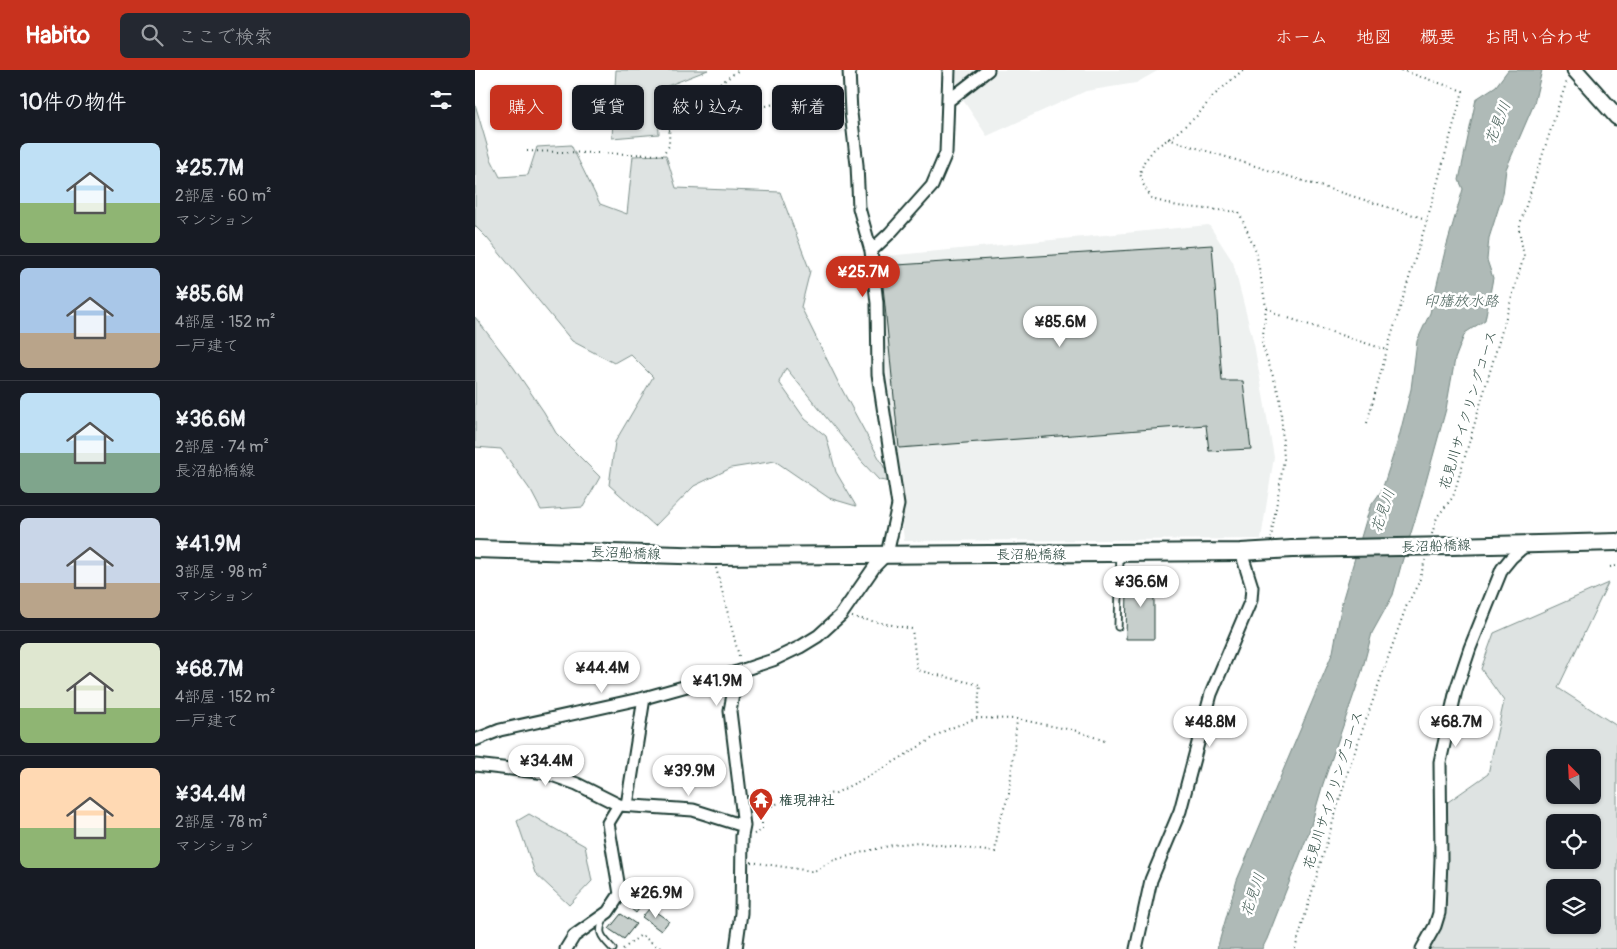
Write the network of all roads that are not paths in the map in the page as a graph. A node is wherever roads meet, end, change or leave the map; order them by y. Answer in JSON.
{"nodes":[{"id":1,"x":849,"y":70,"type":"edge"},
{"id":2,"x":949,"y":70,"type":"edge"},
{"id":3,"x":988,"y":70,"type":"edge"},
{"id":4,"x":1572,"y":74,"type":"edge"},
{"id":5,"x":948,"y":101,"type":"junction"},
{"id":6,"x":1617,"y":117,"type":"edge"},
{"id":7,"x":871,"y":251,"type":"junction"},
{"id":8,"x":1617,"y":542,"type":"edge"},
{"id":9,"x":1528,"y":543,"type":"junction"},
{"id":10,"x":475,"y":549,"type":"edge"},
{"id":11,"x":1241,"y":552,"type":"junction"},
{"id":12,"x":1120,"y":553,"type":"junction"},
{"id":13,"x":887,"y":554,"type":"junction"},
{"id":14,"x":1118,"y":628,"type":"dead end"},
{"id":15,"x":740,"y":672,"type":"junction"},
{"id":16,"x":644,"y":698,"type":"junction"},
{"id":17,"x":475,"y":740,"type":"edge"},
{"id":18,"x":475,"y":765,"type":"edge"},
{"id":19,"x":623,"y":805,"type":"junction"},
{"id":20,"x":746,"y":828,"type":"junction"},
{"id":21,"x":608,"y":912,"type":"junction"},
{"id":22,"x":566,"y":949,"type":"edge"},
{"id":23,"x":613,"y":949,"type":"edge"},
{"id":24,"x":736,"y":949,"type":"edge"},
{"id":25,"x":1136,"y":949,"type":"edge"},
{"id":26,"x":1422,"y":949,"type":"edge"}],
"edges":[{"from":1,"to":7,"type":"street"},
{"from":2,"to":5,"type":"street"},
{"from":3,"to":5,"type":"street"},
{"from":4,"to":6,"type":"street"},
{"from":5,"to":7,"type":"street"},
{"from":7,"to":13,"type":"street"},
{"from":8,"to":9,"type":"main road","name":"長沼船橋線"},
{"from":9,"to":11,"type":"main road","name":"長沼船橋線","bridge":true},
{"from":9,"to":26,"type":"street"},
{"from":10,"to":13,"type":"main road","name":"長沼船橋線"},
{"from":11,"to":12,"type":"main road","name":"長沼船橋線"},
{"from":11,"to":25,"type":"street"},
{"from":12,"to":13,"type":"main road","name":"長沼船橋線"},
{"from":12,"to":14,"type":"lane"},
{"from":13,"to":15,"type":"street"},
{"from":15,"to":16,"type":"street"},
{"from":15,"to":20,"type":"street"},
{"from":16,"to":17,"type":"street"},
{"from":16,"to":19,"type":"street"},
{"from":18,"to":19,"type":"street"},
{"from":19,"to":20,"type":"street"},
{"from":19,"to":21,"type":"street"},
{"from":20,"to":24,"type":"street"},
{"from":21,"to":22,"type":"street"},
{"from":21,"to":23,"type":"lane"}]}
